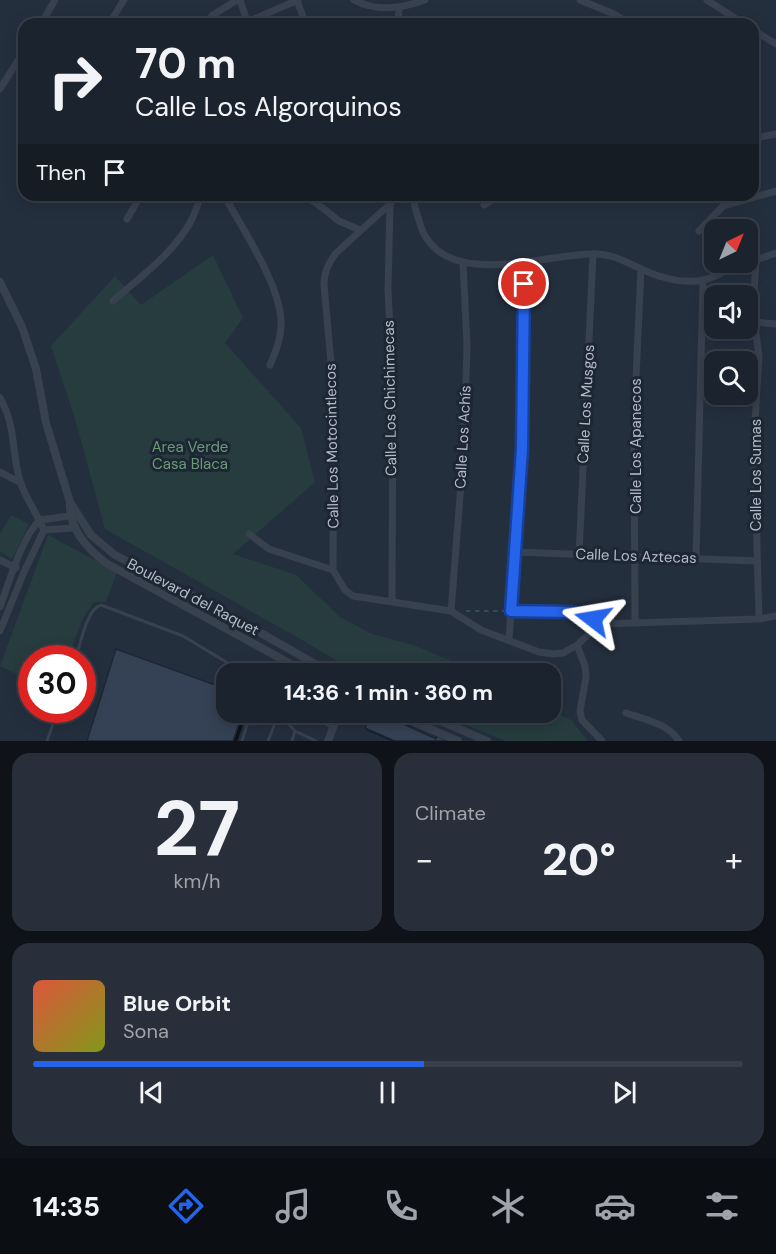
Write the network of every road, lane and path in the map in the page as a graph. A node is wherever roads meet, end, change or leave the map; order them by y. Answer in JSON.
{"nodes":[{"id":1,"x":56,"y":0,"type":"edge"},
{"id":2,"x":124,"y":0,"type":"edge"},
{"id":3,"x":238,"y":0,"type":"edge"},
{"id":4,"x":298,"y":0,"type":"edge"},
{"id":5,"x":354,"y":0,"type":"edge"},
{"id":6,"x":425,"y":0,"type":"edge"},
{"id":7,"x":580,"y":0,"type":"edge"},
{"id":8,"x":707,"y":0,"type":"edge"},
{"id":9,"x":715,"y":3,"type":"edge"},
{"id":10,"x":399,"y":8,"type":"junction"},
{"id":11,"x":45,"y":18,"type":"edge"},
{"id":12,"x":113,"y":18,"type":"edge"},
{"id":13,"x":211,"y":18,"type":"edge"},
{"id":14,"x":246,"y":18,"type":"edge"},
{"id":15,"x":259,"y":18,"type":"edge"},
{"id":16,"x":304,"y":18,"type":"edge"},
{"id":17,"x":398,"y":18,"type":"edge"},
{"id":18,"x":620,"y":18,"type":"edge"},
{"id":19,"x":736,"y":18,"type":"edge"},
{"id":20,"x":759,"y":34,"type":"edge"},
{"id":21,"x":776,"y":44,"type":"edge"},
{"id":22,"x":18,"y":60,"type":"edge"},
{"id":23,"x":0,"y":89,"type":"edge"},
{"id":24,"x":776,"y":134,"type":"edge"},
{"id":25,"x":759,"y":137,"type":"edge"},
{"id":26,"x":776,"y":191,"type":"edge"},
{"id":27,"x":759,"y":196,"type":"edge"},
{"id":28,"x":138,"y":201,"type":"edge"},
{"id":29,"x":199,"y":201,"type":"edge"},
{"id":30,"x":227,"y":201,"type":"edge"},
{"id":31,"x":313,"y":201,"type":"edge"},
{"id":32,"x":391,"y":201,"type":"edge"},
{"id":33,"x":413,"y":201,"type":"edge"},
{"id":34,"x":490,"y":201,"type":"edge"},
{"id":35,"x":727,"y":201,"type":"edge"},
{"id":36,"x":741,"y":201,"type":"edge"},
{"id":37,"x":390,"y":204,"type":"junction"},
{"id":38,"x":484,"y":205,"type":"dead end"},
{"id":39,"x":723,"y":206,"type":"junction"},
{"id":40,"x":127,"y":219,"type":"dead end"},
{"id":41,"x":360,"y":230,"type":"junction"},
{"id":42,"x":699,"y":231,"type":"dead end"},
{"id":43,"x":776,"y":253,"type":"edge"},
{"id":44,"x":594,"y":254,"type":"junction"},
{"id":45,"x":758,"y":259,"type":"edge"},
{"id":46,"x":525,"y":262,"type":"junction"},
{"id":47,"x":463,"y":263,"type":"junction"},
{"id":48,"x":641,"y":269,"type":"junction"},
{"id":49,"x":722,"y":273,"type":"edge"},
{"id":50,"x":703,"y":280,"type":"junction"},
{"id":51,"x":0,"y":282,"type":"edge"},
{"id":52,"x":113,"y":301,"type":"dead end"},
{"id":53,"x":758,"y":322,"type":"edge"},
{"id":54,"x":776,"y":324,"type":"edge"},
{"id":55,"x":757,"y":339,"type":"edge"},
{"id":56,"x":270,"y":365,"type":"dead end"},
{"id":57,"x":0,"y":398,"type":"edge"},
{"id":58,"x":0,"y":472,"type":"edge"},
{"id":59,"x":21,"y":483,"type":"junction"},
{"id":60,"x":74,"y":515,"type":"junction"},
{"id":61,"x":40,"y":520,"type":"junction"},
{"id":62,"x":74,"y":528,"type":"junction"},
{"id":63,"x":44,"y":530,"type":"junction"},
{"id":64,"x":249,"y":534,"type":"dead end"},
{"id":65,"x":104,"y":548,"type":"junction"},
{"id":66,"x":515,"y":552,"type":"junction"},
{"id":67,"x":579,"y":555,"type":"junction"},
{"id":68,"x":97,"y":556,"type":"junction"},
{"id":69,"x":636,"y":556,"type":"junction"},
{"id":70,"x":696,"y":559,"type":"junction"},
{"id":71,"x":0,"y":560,"type":"edge"},
{"id":72,"x":757,"y":561,"type":"junction"},
{"id":73,"x":14,"y":567,"type":"junction"},
{"id":74,"x":333,"y":570,"type":"junction"},
{"id":75,"x":24,"y":572,"type":"junction"},
{"id":76,"x":392,"y":601,"type":"junction"},
{"id":77,"x":0,"y":607,"type":"edge"},
{"id":78,"x":217,"y":608,"type":"junction"},
{"id":79,"x":451,"y":611,"type":"junction"},
{"id":80,"x":511,"y":611,"type":"junction"},
{"id":81,"x":776,"y":616,"type":"edge"},
{"id":82,"x":759,"y":619,"type":"junction"},
{"id":83,"x":211,"y":620,"type":"junction"},
{"id":84,"x":635,"y":623,"type":"junction"},
{"id":85,"x":600,"y":624,"type":"junction"},
{"id":86,"x":0,"y":631,"type":"edge"},
{"id":87,"x":509,"y":640,"type":"junction"},
{"id":88,"x":80,"y":645,"type":"edge"},
{"id":89,"x":577,"y":645,"type":"junction"},
{"id":90,"x":228,"y":663,"type":"edge"},
{"id":91,"x":289,"y":663,"type":"edge"},
{"id":92,"x":314,"y":663,"type":"edge"},
{"id":93,"x":626,"y":713,"type":"dead end"},
{"id":94,"x":53,"y":723,"type":"edge"},
{"id":95,"x":248,"y":723,"type":"edge"},
{"id":96,"x":275,"y":723,"type":"edge"},
{"id":97,"x":286,"y":723,"type":"edge"},
{"id":98,"x":324,"y":723,"type":"edge"},
{"id":99,"x":335,"y":723,"type":"edge"},
{"id":100,"x":416,"y":723,"type":"edge"},
{"id":101,"x":445,"y":723,"type":"edge"},
{"id":102,"x":333,"y":728,"type":"junction"},
{"id":103,"x":295,"y":731,"type":"junction"},
{"id":104,"x":47,"y":741,"type":"edge"},
{"id":105,"x":242,"y":741,"type":"edge"},
{"id":106,"x":268,"y":741,"type":"edge"},
{"id":107,"x":292,"y":741,"type":"edge"},
{"id":108,"x":316,"y":741,"type":"edge"},
{"id":109,"x":328,"y":741,"type":"edge"},
{"id":110,"x":458,"y":741,"type":"edge"},
{"id":111,"x":487,"y":741,"type":"edge"},
{"id":112,"x":602,"y":741,"type":"edge"},
{"id":113,"x":679,"y":741,"type":"edge"}],
"edges":[{"from":1,"to":11,"type":"street"},
{"from":2,"to":12,"type":"street"},
{"from":3,"to":13,"type":"street"},
{"from":3,"to":14,"type":"street"},
{"from":4,"to":15,"type":"street"},
{"from":4,"to":16,"type":"street"},
{"from":5,"to":10,"type":"street"},
{"from":6,"to":10,"type":"street"},
{"from":7,"to":18,"type":"street"},
{"from":8,"to":9,"type":"street"},
{"from":9,"to":19,"type":"street"},
{"from":10,"to":17,"type":"street"},
{"from":20,"to":21,"type":"street"},
{"from":22,"to":23,"type":"street"},
{"from":24,"to":25,"type":"street"},
{"from":26,"to":27,"type":"street"},
{"from":28,"to":40,"type":"street"},
{"from":29,"to":52,"type":"street"},
{"from":30,"to":56,"type":"street"},
{"from":31,"to":41,"type":"street"},
{"from":32,"to":37,"type":"street","name":"Calle Los Chichimecas"},
{"from":33,"to":47,"type":"street"},
{"from":34,"to":38,"type":"street"},
{"from":35,"to":39,"type":"street"},
{"from":36,"to":39,"type":"street"},
{"from":37,"to":41,"type":"street","name":"Calle Los Motocintlecos"},
{"from":37,"to":76,"type":"street","name":"Calle Los Chichimecas"},
{"from":39,"to":42,"type":"street"},
{"from":41,"to":74,"type":"street","name":"Calle Los Motocintlecos"},
{"from":43,"to":45,"type":"street"},
{"from":44,"to":46,"type":"street"},
{"from":44,"to":48,"type":"street"},
{"from":44,"to":67,"type":"street","name":"Calle Los Musgos"},
{"from":46,"to":47,"type":"street"},
{"from":46,"to":66,"type":"street"},
{"from":47,"to":79,"type":"street","name":"Calle Los Achís"},
{"from":48,"to":50,"type":"street"},
{"from":48,"to":69,"type":"street","name":"Calle Los Apanecos"},
{"from":49,"to":50,"type":"street"},
{"from":50,"to":70,"type":"street"},
{"from":51,"to":60,"type":"street","name":"Boulevard del Raquet"},
{"from":53,"to":54,"type":"street"},
{"from":55,"to":72,"type":"street","name":"Calle Los Sumas"},
{"from":57,"to":59,"type":"street"},
{"from":58,"to":59,"type":"street"},
{"from":59,"to":61,"type":"street"},
{"from":60,"to":61,"type":"street"},
{"from":60,"to":62,"type":"street"},
{"from":60,"to":65,"type":"street","name":"Boulevard del Raquet"},
{"from":61,"to":63,"type":"street"},
{"from":61,"to":73,"type":"street"},
{"from":62,"to":63,"type":"street"},
{"from":62,"to":68,"type":"street","name":"Boulevard del Raquet"},
{"from":63,"to":75,"type":"street"},
{"from":64,"to":74,"type":"street"},
{"from":65,"to":68,"type":"street"},
{"from":65,"to":78,"type":"street","name":"Boulevard del Raquet"},
{"from":66,"to":67,"type":"street","name":"Calle Los Aztecas"},
{"from":66,"to":80,"type":"street"},
{"from":67,"to":69,"type":"street","name":"Calle Los Aztecas"},
{"from":68,"to":83,"type":"street","name":"Boulevard del Raquet"},
{"from":69,"to":70,"type":"street","name":"Calle Los Aztecas"},
{"from":69,"to":84,"type":"street","name":"Calle Los Apanecos"},
{"from":70,"to":72,"type":"street","name":"Calle Los Aztecas"},
{"from":71,"to":73,"type":"street"},
{"from":72,"to":82,"type":"street","name":"Calle Los Sumas"},
{"from":73,"to":75,"type":"street"},
{"from":73,"to":77,"type":"street"},
{"from":74,"to":76,"type":"street"},
{"from":75,"to":86,"type":"street"},
{"from":76,"to":79,"type":"street"},
{"from":78,"to":83,"type":"street"},
{"from":78,"to":92,"type":"street","name":"Boulevard del Raquet"},
{"from":79,"to":80,"type":"path"},
{"from":79,"to":87,"type":"street"},
{"from":80,"to":85,"type":"street"},
{"from":80,"to":87,"type":"street"},
{"from":81,"to":82,"type":"street"},
{"from":82,"to":84,"type":"street"},
{"from":83,"to":91,"type":"street","name":"Boulevard del Raquet"},
{"from":84,"to":85,"type":"street"},
{"from":85,"to":89,"type":"street"},
{"from":87,"to":89,"type":"street"},
{"from":88,"to":90,"type":"lane"},
{"from":89,"to":112,"type":"street"},
{"from":93,"to":113,"type":"street"},
{"from":94,"to":104,"type":"lane"},
{"from":95,"to":105,"type":"lane"},
{"from":96,"to":106,"type":"lane"},
{"from":97,"to":103,"type":"lane"},
{"from":98,"to":102,"type":"lane"},
{"from":99,"to":102,"type":"street"},
{"from":100,"to":110,"type":"street"},
{"from":101,"to":111,"type":"street"},
{"from":102,"to":109,"type":"street"},
{"from":103,"to":107,"type":"lane"},
{"from":103,"to":108,"type":"lane"}]}
